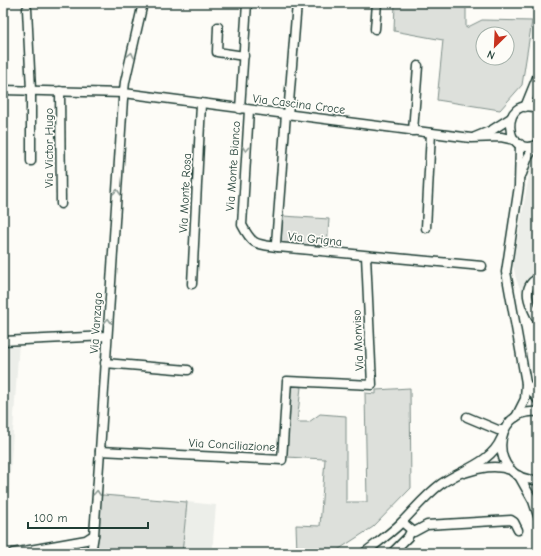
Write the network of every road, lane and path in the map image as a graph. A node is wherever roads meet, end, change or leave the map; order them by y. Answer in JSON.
{"nodes":[{"id":1,"x":143,"y":3,"type":"edge"},
{"id":2,"x":247,"y":3,"type":"edge"},
{"id":3,"x":297,"y":3,"type":"edge"},
{"id":4,"x":377,"y":3,"type":"edge"},
{"id":5,"x":27,"y":8,"type":"dead end"},
{"id":6,"x":218,"y":27,"type":"dead end"},
{"id":7,"x":375,"y":29,"type":"dead end"},
{"id":8,"x":244,"y":56,"type":"junction"},
{"id":9,"x":418,"y":66,"type":"dead end"},
{"id":10,"x":538,"y":75,"type":"edge"},
{"id":11,"x":3,"y":90,"type":"edge"},
{"id":12,"x":31,"y":90,"type":"junction"},
{"id":13,"x":60,"y":91,"type":"junction"},
{"id":14,"x":124,"y":93,"type":"junction"},
{"id":15,"x":201,"y":104,"type":"junction"},
{"id":16,"x":525,"y":107,"type":"junction"},
{"id":17,"x":240,"y":109,"type":"junction"},
{"id":18,"x":538,"y":109,"type":"edge"},
{"id":19,"x":249,"y":110,"type":"junction"},
{"id":20,"x":287,"y":115,"type":"junction"},
{"id":21,"x":511,"y":118,"type":"junction"},
{"id":22,"x":413,"y":131,"type":"junction"},
{"id":23,"x":431,"y":133,"type":"junction"},
{"id":24,"x":471,"y":138,"type":"junction"},
{"id":25,"x":518,"y":142,"type":"junction"},
{"id":26,"x":537,"y":145,"type":"edge"},
{"id":27,"x":31,"y":161,"type":"dead end"},
{"id":28,"x":519,"y":186,"type":"junction"},
{"id":29,"x":61,"y":204,"type":"dead end"},
{"id":30,"x":426,"y":228,"type":"dead end"},
{"id":31,"x":278,"y":247,"type":"junction"},
{"id":32,"x":366,"y":256,"type":"junction"},
{"id":33,"x":482,"y":266,"type":"dead end"},
{"id":34,"x":538,"y":278,"type":"edge"},
{"id":35,"x":192,"y":284,"type":"dead end"},
{"id":36,"x":538,"y":321,"type":"edge"},
{"id":37,"x":107,"y":336,"type":"junction"},
{"id":38,"x":3,"y":341,"type":"edge"},
{"id":39,"x":105,"y":363,"type":"junction"},
{"id":40,"x":188,"y":370,"type":"dead end"},
{"id":41,"x":287,"y":381,"type":"joint"},
{"id":42,"x":526,"y":383,"type":"junction"},
{"id":43,"x":538,"y":400,"type":"edge"},
{"id":44,"x":538,"y":412,"type":"edge"},
{"id":45,"x":467,"y":417,"type":"dead end"},
{"id":46,"x":516,"y":417,"type":"junction"},
{"id":47,"x":504,"y":430,"type":"junction"},
{"id":48,"x":501,"y":439,"type":"junction"},
{"id":49,"x":100,"y":451,"type":"junction"},
{"id":50,"x":511,"y":470,"type":"junction"},
{"id":51,"x":519,"y":476,"type":"junction"},
{"id":52,"x":452,"y":477,"type":"junction"},
{"id":53,"x":538,"y":480,"type":"edge"},
{"id":54,"x":538,"y":516,"type":"edge"},
{"id":55,"x":402,"y":522,"type":"junction"},
{"id":56,"x":518,"y":530,"type":"dead end"},
{"id":57,"x":411,"y":531,"type":"junction"},
{"id":58,"x":89,"y":546,"type":"edge"},
{"id":59,"x":13,"y":553,"type":"edge"},
{"id":60,"x":364,"y":553,"type":"edge"},
{"id":61,"x":392,"y":553,"type":"edge"}],
"edges":[{"from":14,"to":1,"type":"street","name":"Via Vanzago","one_way":true},
{"from":2,"to":8,"type":"street"},
{"from":3,"to":20,"type":"street","name":"Via Grigna"},
{"from":4,"to":7,"type":"street"},
{"from":5,"to":12,"type":"street"},
{"from":6,"to":8,"type":"street"},
{"from":8,"to":17,"type":"street"},
{"from":9,"to":22,"type":"street"},
{"from":10,"to":16,"type":"street"},
{"from":11,"to":12,"type":"street","name":"Via Cascina Croce"},
{"from":12,"to":13,"type":"street","name":"Via Cascina Croce"},
{"from":12,"to":27,"type":"street"},
{"from":13,"to":14,"type":"street","name":"Via Cascina Croce"},
{"from":13,"to":29,"type":"street","name":"Via Victor Hugo"},
{"from":14,"to":15,"type":"street","name":"Via Cascina Croce"},
{"from":37,"to":14,"type":"street","name":"Via Vanzago","one_way":true},
{"from":15,"to":17,"type":"street","name":"Via Cascina Croce"},
{"from":15,"to":35,"type":"street","name":"Via Monte Rosa"},
{"from":16,"to":18,"type":"street"},
{"from":16,"to":21,"type":"street","name":"Via Cascina Croce"},
{"from":17,"to":19,"type":"street","name":"Via Cascina Croce"},
{"from":19,"to":20,"type":"street","name":"Via Cascina Croce"},
{"from":19,"to":31,"type":"street","name":"Via Monte Bianco","one_way":true},
{"from":20,"to":22,"type":"street","name":"Via Cascina Croce"},
{"from":20,"to":31,"type":"street","name":"Via Grigna"},
{"from":21,"to":24,"type":"street","name":"Via Cascina Croce"},
{"from":21,"to":25,"type":"street"},
{"from":22,"to":23,"type":"street","name":"Via Cascina Croce"},
{"from":23,"to":24,"type":"street","name":"Via Cascina Croce"},
{"from":23,"to":30,"type":"street"},
{"from":24,"to":25,"type":"street","name":"Via Cascina Croce"},
{"from":25,"to":26,"type":"street","name":"Via Cascina Croce"},
{"from":25,"to":28,"type":"street"},
{"from":26,"to":28,"type":"street"},
{"from":28,"to":42,"type":"street"},
{"from":31,"to":32,"type":"street","name":"Via Grigna"},
{"from":32,"to":33,"type":"street","name":"Via Grigna"},
{"from":32,"to":41,"type":"street","name":"Via Monviso"},
{"from":34,"to":36,"type":"street"},
{"from":37,"to":38,"type":"street"},
{"from":37,"to":39,"type":"street","name":"Via Vanzago"},
{"from":39,"to":40,"type":"street"},
{"from":39,"to":49,"type":"street","name":"Via Vanzago"},
{"from":41,"to":49,"type":"street","name":"Via Conciliazione"},
{"from":42,"to":43,"type":"street"},
{"from":42,"to":46,"type":"street"},
{"from":44,"to":46,"type":"street"},
{"from":45,"to":47,"type":"street"},
{"from":46,"to":47,"type":"street"},
{"from":47,"to":48,"type":"street"},
{"from":48,"to":50,"type":"street"},
{"from":48,"to":52,"type":"street"},
{"from":58,"to":49,"type":"street","name":"Via Vanzago","one_way":true},
{"from":50,"to":51,"type":"street"},
{"from":50,"to":52,"type":"street"},
{"from":51,"to":53,"type":"street"},
{"from":51,"to":54,"type":"street"},
{"from":52,"to":55,"type":"street"},
{"from":55,"to":57,"type":"street"},
{"from":55,"to":60,"type":"street"},
{"from":56,"to":57,"type":"street"},
{"from":57,"to":61,"type":"street"},
{"from":58,"to":59,"type":"street"}]}
